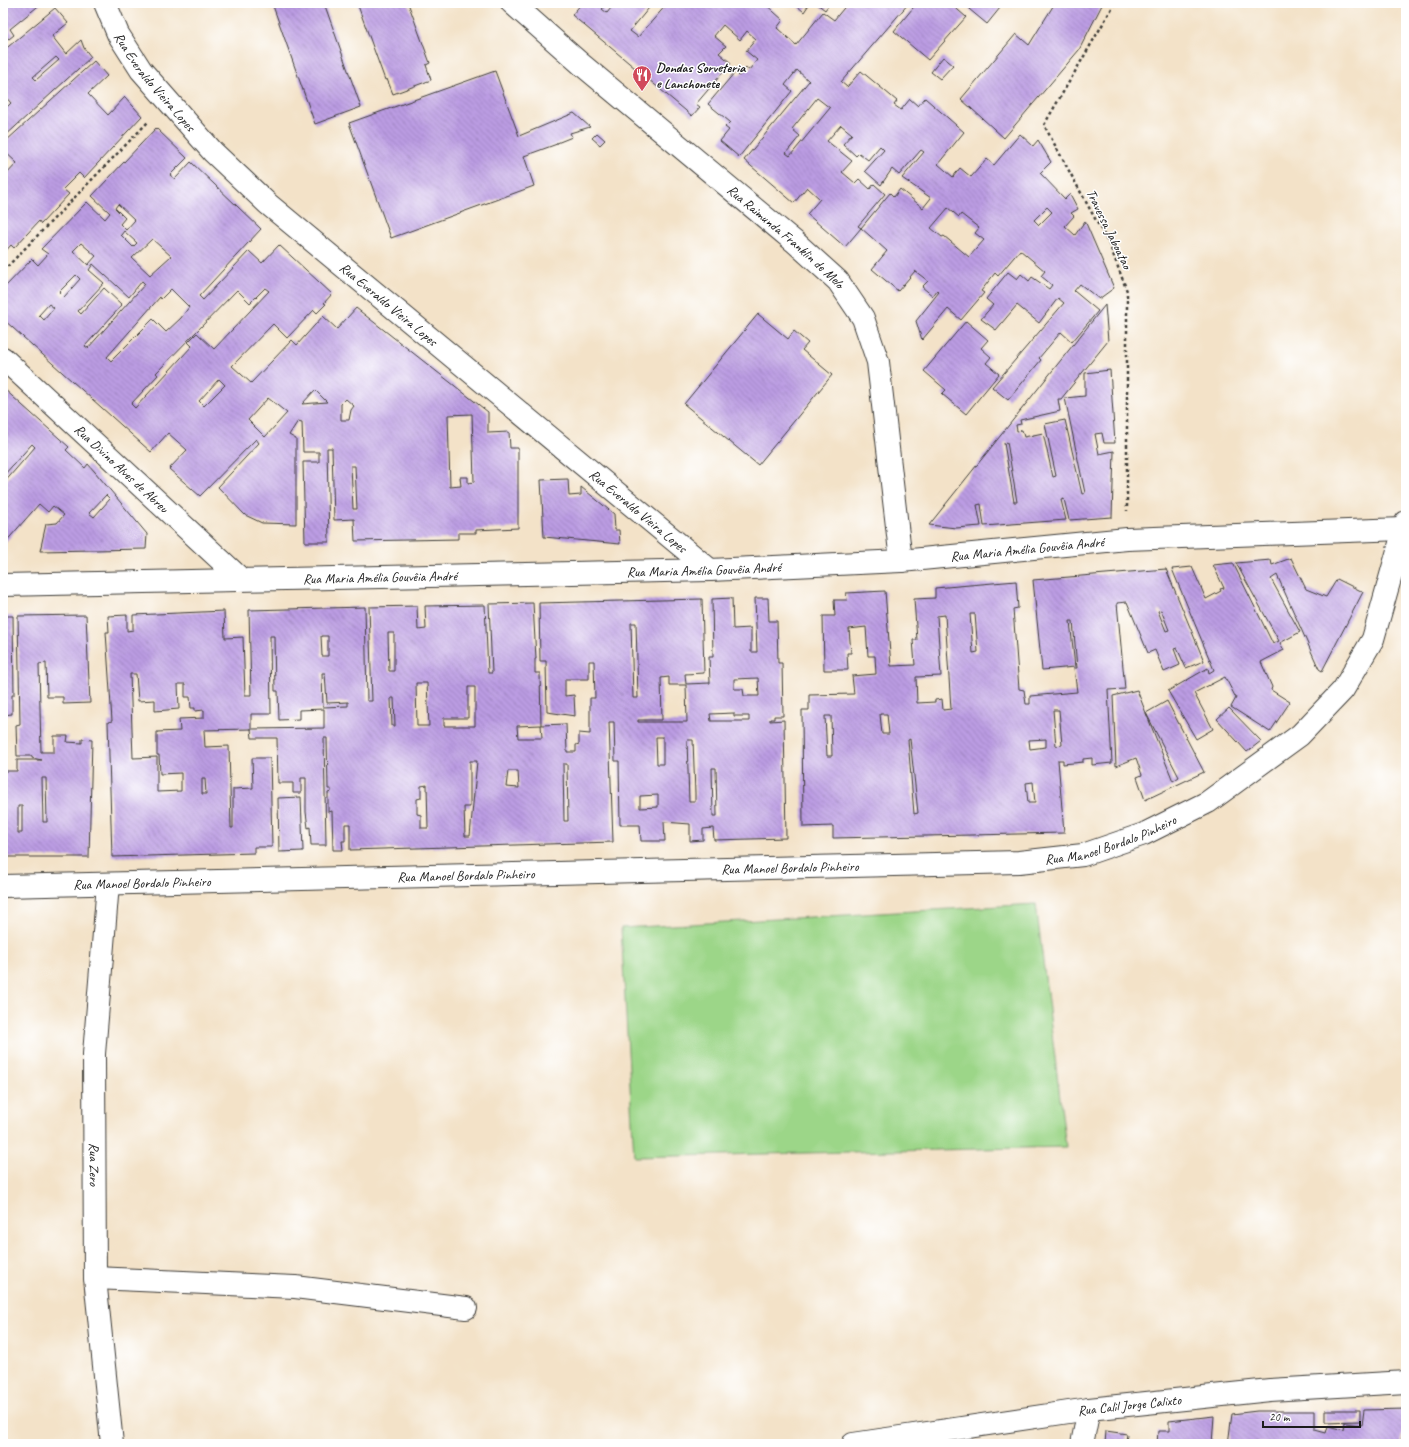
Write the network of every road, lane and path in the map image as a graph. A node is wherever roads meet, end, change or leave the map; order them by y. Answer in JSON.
{"nodes":[{"id":1,"x":105,"y":3,"type":"edge"},
{"id":2,"x":512,"y":3,"type":"edge"},
{"id":3,"x":1115,"y":3,"type":"edge"},
{"id":4,"x":169,"y":103,"type":"junction"},
{"id":5,"x":3,"y":271,"type":"edge"},
{"id":6,"x":3,"y":358,"type":"edge"},
{"id":7,"x":1405,"y":526,"type":"edge"},
{"id":8,"x":1127,"y":539,"type":"junction"},
{"id":9,"x":901,"y":561,"type":"junction"},
{"id":10,"x":710,"y":570,"type":"junction"},
{"id":11,"x":241,"y":579,"type":"junction"},
{"id":12,"x":3,"y":585,"type":"edge"},
{"id":13,"x":108,"y":884,"type":"junction"},
{"id":14,"x":3,"y":886,"type":"edge"},
{"id":15,"x":95,"y":1278,"type":"junction"},
{"id":16,"x":466,"y":1308,"type":"dead end"},
{"id":17,"x":1406,"y":1382,"type":"edge"},
{"id":18,"x":1089,"y":1409,"type":"junction"},
{"id":19,"x":112,"y":1444,"type":"edge"},
{"id":20,"x":854,"y":1444,"type":"edge"},
{"id":21,"x":1082,"y":1444,"type":"edge"}],
"edges":[{"from":1,"to":4,"type":"street","name":"Rua Everaldo Vieira Lopes"},
{"from":2,"to":9,"type":"street","name":"Rua Raimunda Franklin de Melo"},
{"from":3,"to":8,"type":"path","name":"Travessa Jaboatao"},
{"from":4,"to":5,"type":"path"},
{"from":4,"to":10,"type":"street","name":"Rua Everaldo Vieira Lopes"},
{"from":6,"to":11,"type":"street","name":"Rua Divino Alves de Abreu"},
{"from":7,"to":8,"type":"street","name":"Rua Maria Amélia Gouvêia André"},
{"from":7,"to":13,"type":"street","name":"Rua Manoel Bordalo Pinheiro"},
{"from":8,"to":9,"type":"street","name":"Rua Maria Amélia Gouvêia André"},
{"from":9,"to":10,"type":"street","name":"Rua Maria Amélia Gouvêia André"},
{"from":10,"to":11,"type":"street","name":"Rua Maria Amélia Gouvêia André"},
{"from":11,"to":12,"type":"street","name":"Rua Maria Amélia Gouvêia André"},
{"from":13,"to":14,"type":"street","name":"Rua Manoel Bordalo Pinheiro"},
{"from":13,"to":15,"type":"street","name":"Rua Zero"},
{"from":15,"to":16,"type":"street"},
{"from":15,"to":19,"type":"street","name":"Rua Zero"},
{"from":17,"to":18,"type":"street","name":"Rua Calil Jorge Calixto"},
{"from":18,"to":20,"type":"street","name":"Rua Calil Jorge Calixto"},
{"from":18,"to":21,"type":"street"}]}
